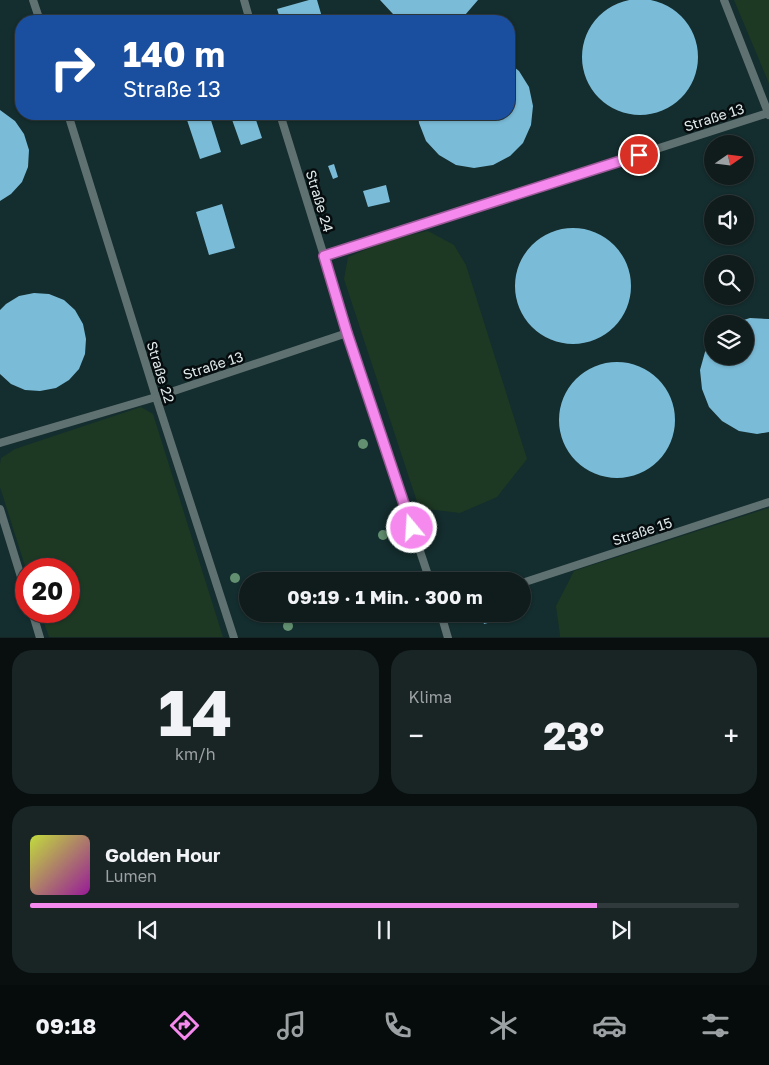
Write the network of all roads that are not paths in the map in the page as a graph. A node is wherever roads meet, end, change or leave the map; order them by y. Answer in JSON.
{"nodes":[{"id":1,"x":33,"y":0,"type":"edge"},
{"id":2,"x":244,"y":0,"type":"edge"},
{"id":3,"x":724,"y":0,"type":"edge"},
{"id":4,"x":38,"y":15,"type":"edge"},
{"id":5,"x":248,"y":15,"type":"edge"},
{"id":6,"x":768,"y":114,"type":"edge"},
{"id":7,"x":70,"y":120,"type":"edge"},
{"id":8,"x":282,"y":120,"type":"edge"},
{"id":9,"x":324,"y":256,"type":"junction"},
{"id":10,"x":347,"y":333,"type":"junction"},
{"id":11,"x":156,"y":397,"type":"junction"},
{"id":12,"x":0,"y":443,"type":"edge"},
{"id":13,"x":769,"y":502,"type":"edge"},
{"id":14,"x":0,"y":509,"type":"edge"},
{"id":15,"x":15,"y":558,"type":"edge"},
{"id":16,"x":427,"y":572,"type":"edge"},
{"id":17,"x":531,"y":580,"type":"edge"},
{"id":18,"x":443,"y":622,"type":"edge"},
{"id":19,"x":36,"y":623,"type":"edge"},
{"id":20,"x":40,"y":638,"type":"edge"},
{"id":21,"x":234,"y":638,"type":"edge"},
{"id":22,"x":448,"y":638,"type":"edge"}],
"edges":[{"from":1,"to":4,"type":"lane"},
{"from":2,"to":5,"type":"lane"},
{"from":3,"to":6,"type":"lane"},
{"from":6,"to":9,"type":"lane","name":"Straße 13"},
{"from":7,"to":11,"type":"lane","name":"Straße 22"},
{"from":8,"to":9,"type":"lane","name":"Straße 24"},
{"from":9,"to":10,"type":"lane","name":"Straße 24"},
{"from":10,"to":11,"type":"lane","name":"Straße 13"},
{"from":10,"to":16,"type":"lane","name":"Straße 24"},
{"from":11,"to":12,"type":"lane","name":"Straße 13"},
{"from":11,"to":21,"type":"lane","name":"Straße 22"},
{"from":13,"to":17,"type":"lane","name":"Straße 15"},
{"from":14,"to":15,"type":"lane"},
{"from":18,"to":22,"type":"lane"},
{"from":19,"to":20,"type":"lane"}]}
